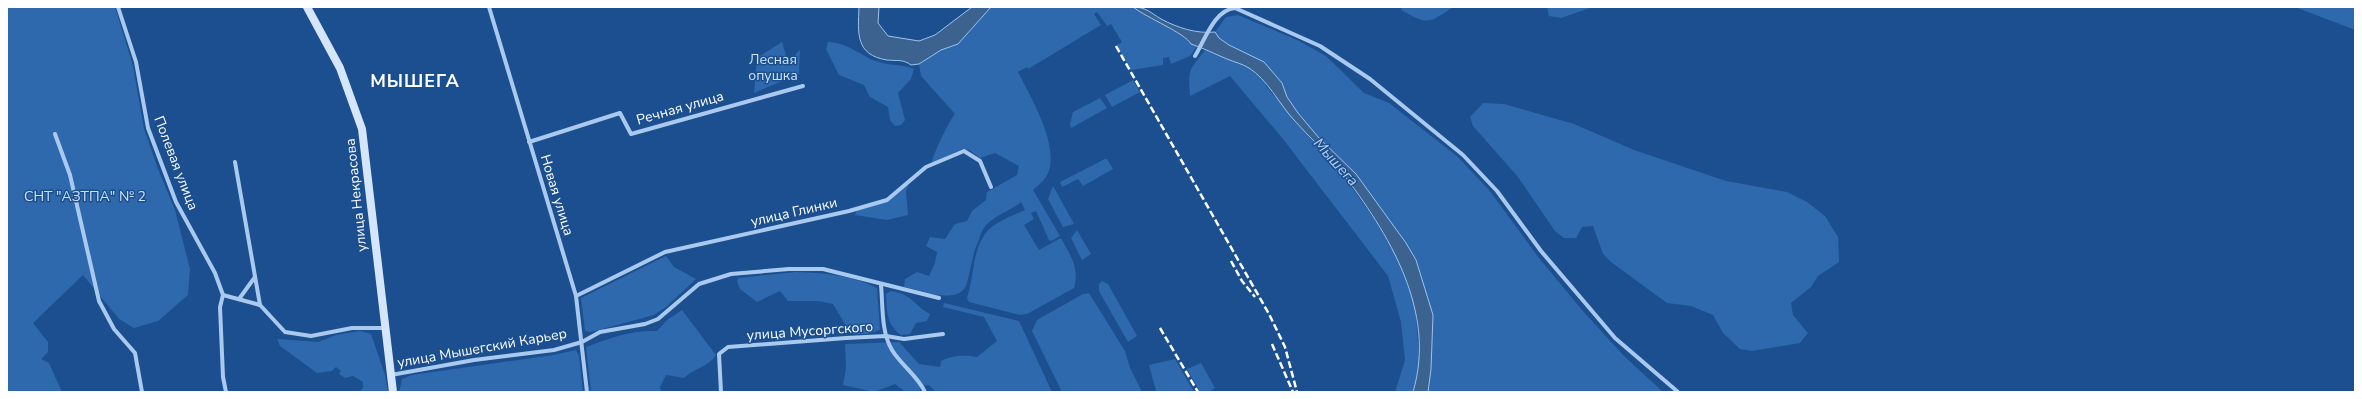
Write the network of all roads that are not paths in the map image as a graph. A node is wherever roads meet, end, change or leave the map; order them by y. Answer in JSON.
{"nodes":[{"id":1,"x":118,"y":7,"type":"edge"},
{"id":2,"x":306,"y":7,"type":"edge"},
{"id":3,"x":489,"y":7,"type":"edge"},
{"id":4,"x":1196,"y":56,"type":"dead end"},
{"id":5,"x":803,"y":86,"type":"dead end"},
{"id":6,"x":56,"y":134,"type":"dead end"},
{"id":7,"x":529,"y":142,"type":"junction"},
{"id":8,"x":235,"y":162,"type":"dead end"},
{"id":9,"x":991,"y":187,"type":"dead end"},
{"id":10,"x":255,"y":277,"type":"junction"},
{"id":11,"x":881,"y":285,"type":"junction"},
{"id":12,"x":223,"y":295,"type":"junction"},
{"id":13,"x":576,"y":296,"type":"junction"},
{"id":14,"x":939,"y":298,"type":"dead end"},
{"id":15,"x":239,"y":299,"type":"junction"},
{"id":16,"x":260,"y":305,"type":"junction"},
{"id":17,"x":384,"y":328,"type":"junction"},
{"id":18,"x":943,"y":334,"type":"dead end"},
{"id":19,"x":886,"y":336,"type":"junction"},
{"id":20,"x":582,"y":342,"type":"junction"},
{"id":21,"x":390,"y":375,"type":"junction"},
{"id":22,"x":142,"y":392,"type":"edge"},
{"id":23,"x":226,"y":392,"type":"edge"},
{"id":24,"x":393,"y":392,"type":"edge"},
{"id":25,"x":587,"y":392,"type":"edge"},
{"id":26,"x":721,"y":392,"type":"edge"},
{"id":27,"x":925,"y":392,"type":"edge"},
{"id":28,"x":1676,"y":392,"type":"edge"}],
"edges":[{"from":1,"to":12,"type":"street","name":"Полевая улица"},
{"from":2,"to":17,"type":"main road","name":"улица Некрасова"},
{"from":3,"to":7,"type":"street","name":"Новая улица"},
{"from":4,"to":28,"type":"street"},
{"from":5,"to":7,"type":"street","name":"Речная улица"},
{"from":6,"to":22,"type":"street"},
{"from":7,"to":13,"type":"street","name":"Новая улица"},
{"from":8,"to":10,"type":"street"},
{"from":9,"to":13,"type":"street","name":"улица Глинки"},
{"from":10,"to":15,"type":"street"},
{"from":10,"to":16,"type":"street"},
{"from":11,"to":14,"type":"street","name":"улица Мышегский Карьер"},
{"from":11,"to":19,"type":"street"},
{"from":11,"to":20,"type":"street","name":"улица Мышегский Карьер"},
{"from":12,"to":15,"type":"street"},
{"from":12,"to":23,"type":"street","name":"Полевая улица"},
{"from":13,"to":20,"type":"street","name":"Новая улица"},
{"from":15,"to":16,"type":"street"},
{"from":16,"to":17,"type":"street"},
{"from":17,"to":21,"type":"main road","name":"улица Некрасова"},
{"from":18,"to":19,"type":"street","name":"улица Мусоргского"},
{"from":19,"to":26,"type":"street","name":"улица Мусоргского"},
{"from":19,"to":27,"type":"street"},
{"from":20,"to":21,"type":"street","name":"улица Мышегский Карьер"},
{"from":20,"to":25,"type":"street","name":"Новая улица"},
{"from":21,"to":24,"type":"main road","name":"улица Некрасова"}]}
